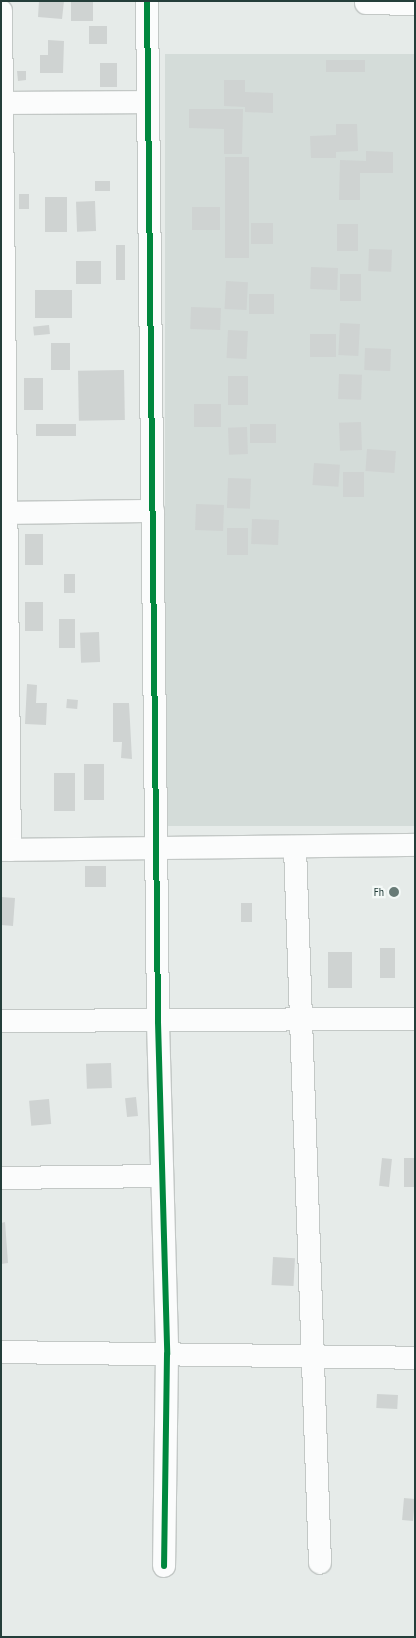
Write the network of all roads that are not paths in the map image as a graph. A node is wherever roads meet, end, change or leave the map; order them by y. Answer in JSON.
{"nodes":[{"id":1,"x":147,"y":1,"type":"edge"},
{"id":2,"x":362,"y":2,"type":"edge"},
{"id":3,"x":415,"y":4,"type":"edge"},
{"id":4,"x":1,"y":11,"type":"edge"},
{"id":5,"x":148,"y":102,"type":"junction"},
{"id":6,"x":2,"y":103,"type":"edge"},
{"id":7,"x":3,"y":339,"type":"edge"},
{"id":8,"x":152,"y":511,"type":"junction"},
{"id":9,"x":4,"y":513,"type":"edge"},
{"id":10,"x":415,"y":845,"type":"edge"},
{"id":11,"x":295,"y":847,"type":"junction"},
{"id":12,"x":156,"y":848,"type":"junction"},
{"id":13,"x":6,"y":850,"type":"edge"},
{"id":14,"x":415,"y":1019,"type":"edge"},
{"id":15,"x":301,"y":1020,"type":"junction"},
{"id":16,"x":1,"y":1021,"type":"edge"},
{"id":17,"x":158,"y":1022,"type":"junction"},
{"id":18,"x":162,"y":1176,"type":"junction"},
{"id":19,"x":1,"y":1178,"type":"edge"},
{"id":20,"x":1,"y":1352,"type":"edge"},
{"id":21,"x":167,"y":1354,"type":"junction"},
{"id":22,"x":313,"y":1356,"type":"junction"},
{"id":23,"x":415,"y":1358,"type":"edge"},
{"id":24,"x":320,"y":1564,"type":"dead end"},
{"id":25,"x":164,"y":1566,"type":"dead end"}],
"edges":[{"from":1,"to":5,"type":"street"},
{"from":2,"to":3,"type":"street"},
{"from":4,"to":6,"type":"street"},
{"from":5,"to":6,"type":"street"},
{"from":5,"to":8,"type":"street"},
{"from":6,"to":7,"type":"street"},
{"from":7,"to":9,"type":"street"},
{"from":8,"to":9,"type":"street"},
{"from":8,"to":12,"type":"street"},
{"from":9,"to":13,"type":"street"},
{"from":10,"to":11,"type":"street"},
{"from":11,"to":12,"type":"street"},
{"from":11,"to":15,"type":"street"},
{"from":12,"to":13,"type":"street"},
{"from":12,"to":17,"type":"street"},
{"from":14,"to":15,"type":"street"},
{"from":15,"to":17,"type":"street"},
{"from":15,"to":22,"type":"street"},
{"from":16,"to":17,"type":"street"},
{"from":17,"to":18,"type":"street"},
{"from":18,"to":19,"type":"street"},
{"from":18,"to":21,"type":"street"},
{"from":20,"to":21,"type":"street"},
{"from":21,"to":22,"type":"street"},
{"from":21,"to":25,"type":"street"},
{"from":22,"to":23,"type":"street"},
{"from":22,"to":24,"type":"street"}]}
